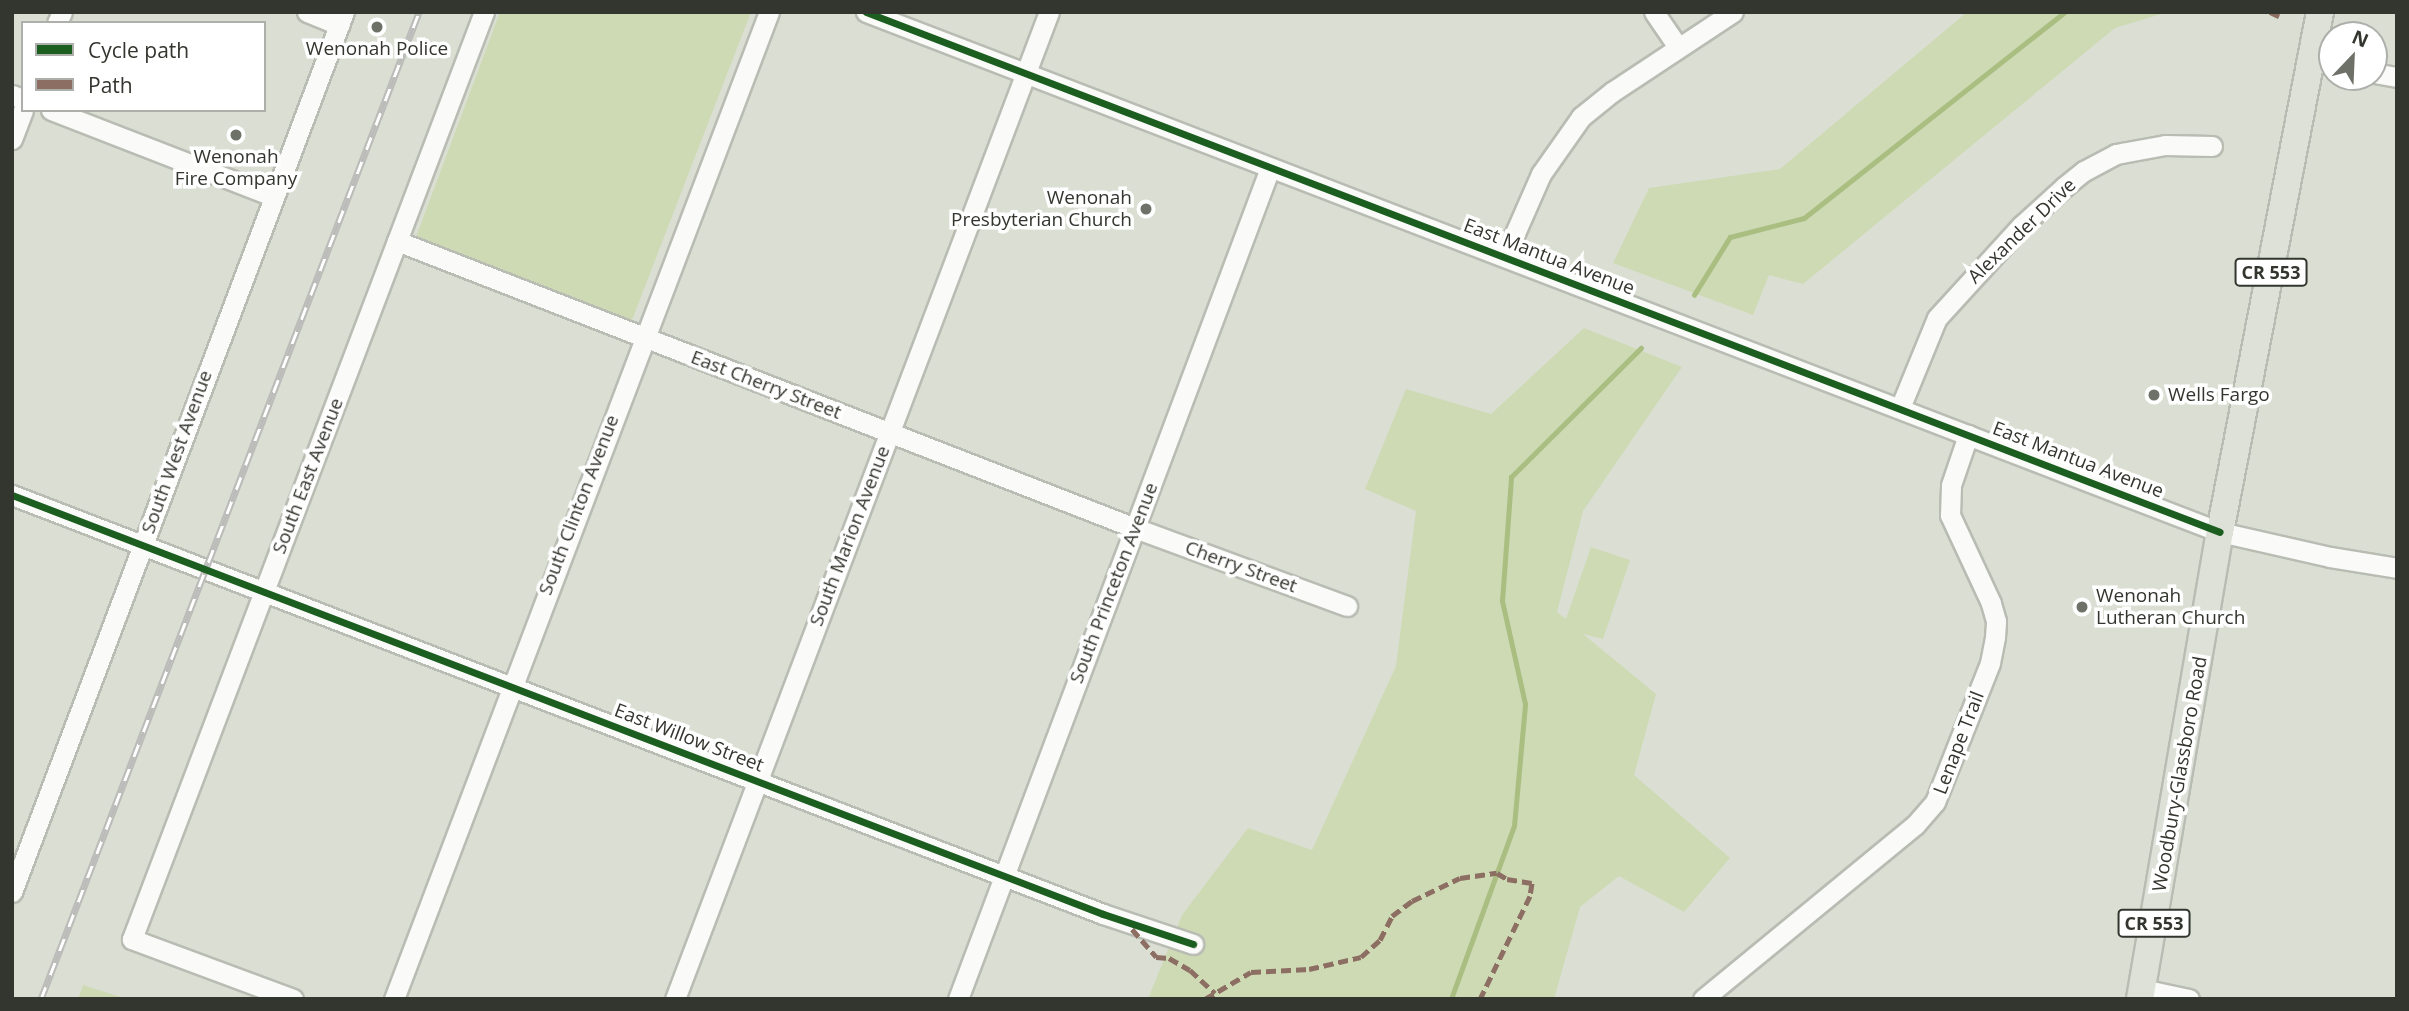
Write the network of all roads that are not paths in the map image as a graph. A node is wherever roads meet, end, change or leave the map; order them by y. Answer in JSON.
{"nodes":[{"id":1,"x":307,"y":12,"type":"edge"},
{"id":2,"x":484,"y":12,"type":"edge"},
{"id":3,"x":769,"y":12,"type":"edge"},
{"id":4,"x":866,"y":12,"type":"edge"},
{"id":5,"x":1049,"y":12,"type":"edge"},
{"id":6,"x":1654,"y":12,"type":"edge"},
{"id":7,"x":1733,"y":12,"type":"edge"},
{"id":8,"x":342,"y":19,"type":"edge"},
{"id":9,"x":1678,"y":47,"type":"junction"},
{"id":10,"x":1025,"y":74,"type":"junction"},
{"id":11,"x":2318,"y":81,"type":"edge"},
{"id":12,"x":22,"y":112,"type":"edge"},
{"id":13,"x":56,"y":112,"type":"edge"},
{"id":14,"x":12,"y":139,"type":"edge"},
{"id":15,"x":2212,"y":146,"type":"dead end"},
{"id":16,"x":1270,"y":168,"type":"junction"},
{"id":17,"x":273,"y":196,"type":"junction"},
{"id":18,"x":397,"y":242,"type":"junction"},
{"id":19,"x":1504,"y":256,"type":"junction"},
{"id":20,"x":643,"y":337,"type":"junction"},
{"id":21,"x":1900,"y":408,"type":"junction"},
{"id":22,"x":889,"y":432,"type":"junction"},
{"id":23,"x":1968,"y":435,"type":"junction"},
{"id":24,"x":12,"y":495,"type":"edge"},
{"id":25,"x":1135,"y":528,"type":"junction"},
{"id":26,"x":2220,"y":532,"type":"junction"},
{"id":27,"x":143,"y":544,"type":"junction"},
{"id":28,"x":2397,"y":569,"type":"edge"},
{"id":29,"x":264,"y":592,"type":"junction"},
{"id":30,"x":1346,"y":606,"type":"dead end"},
{"id":31,"x":510,"y":687,"type":"junction"},
{"id":32,"x":757,"y":781,"type":"junction"},
{"id":33,"x":1004,"y":876,"type":"junction"},
{"id":34,"x":12,"y":892,"type":"edge"},
{"id":35,"x":1193,"y":944,"type":"dead end"},
{"id":36,"x":2141,"y":994,"type":"edge"},
{"id":37,"x":293,"y":999,"type":"edge"},
{"id":38,"x":394,"y":999,"type":"edge"},
{"id":39,"x":675,"y":999,"type":"edge"},
{"id":40,"x":958,"y":999,"type":"edge"},
{"id":41,"x":1703,"y":999,"type":"edge"},
{"id":42,"x":2189,"y":999,"type":"edge"}],
"edges":[{"from":1,"to":8,"type":"street"},
{"from":2,"to":18,"type":"street","name":"South East Avenue"},
{"from":3,"to":20,"type":"street","name":"South Clinton Avenue"},
{"from":4,"to":10,"type":"street","name":"East Mantua Avenue"},
{"from":5,"to":10,"type":"street","name":"South Marion Avenue"},
{"from":6,"to":9,"type":"street"},
{"from":7,"to":9,"type":"street"},
{"from":8,"to":17,"type":"street","name":"South West Avenue"},
{"from":9,"to":19,"type":"street"},
{"from":10,"to":16,"type":"street","name":"East Mantua Avenue"},
{"from":10,"to":22,"type":"street","name":"South Marion Avenue"},
{"from":11,"to":26,"type":"main road","name":"Woodbury-Glassboro Road","number":"CR 553"},
{"from":12,"to":14,"type":"street"},
{"from":13,"to":17,"type":"street"},
{"from":15,"to":21,"type":"street","name":"Alexander Drive"},
{"from":16,"to":19,"type":"street","name":"East Mantua Avenue"},
{"from":16,"to":25,"type":"street","name":"South Princeton Avenue"},
{"from":17,"to":27,"type":"street","name":"South West Avenue"},
{"from":18,"to":20,"type":"street","name":"East Cherry Street"},
{"from":18,"to":29,"type":"street","name":"South East Avenue"},
{"from":19,"to":21,"type":"street","name":"East Mantua Avenue"},
{"from":20,"to":22,"type":"street","name":"East Cherry Street"},
{"from":20,"to":31,"type":"street","name":"South Clinton Avenue"},
{"from":21,"to":23,"type":"street","name":"East Mantua Avenue"},
{"from":22,"to":25,"type":"street","name":"East Cherry Street"},
{"from":22,"to":32,"type":"street","name":"South Marion Avenue"},
{"from":23,"to":26,"type":"street","name":"East Mantua Avenue"},
{"from":23,"to":41,"type":"street","name":"Lenape Trail"},
{"from":24,"to":27,"type":"street","name":"East Willow Street"},
{"from":25,"to":30,"type":"street","name":"Cherry Street"},
{"from":25,"to":33,"type":"street","name":"South Princeton Avenue"},
{"from":26,"to":28,"type":"street","name":"East Mantua Avenue"},
{"from":26,"to":36,"type":"main road","name":"Woodbury-Glassboro Road","number":"CR 553"},
{"from":27,"to":29,"type":"street","name":"East Willow Street"},
{"from":27,"to":34,"type":"street","name":"South West Avenue"},
{"from":29,"to":31,"type":"street","name":"East Willow Street"},
{"from":29,"to":37,"type":"street","name":"South East Avenue"},
{"from":31,"to":32,"type":"street","name":"East Willow Street"},
{"from":31,"to":38,"type":"street","name":"South Clinton Avenue"},
{"from":32,"to":33,"type":"street","name":"East Willow Street"},
{"from":32,"to":39,"type":"street","name":"South Marion Avenue"},
{"from":33,"to":35,"type":"street","name":"East Willow Street"},
{"from":33,"to":40,"type":"street","name":"South Princeton Avenue"},
{"from":36,"to":42,"type":"street"}]}
